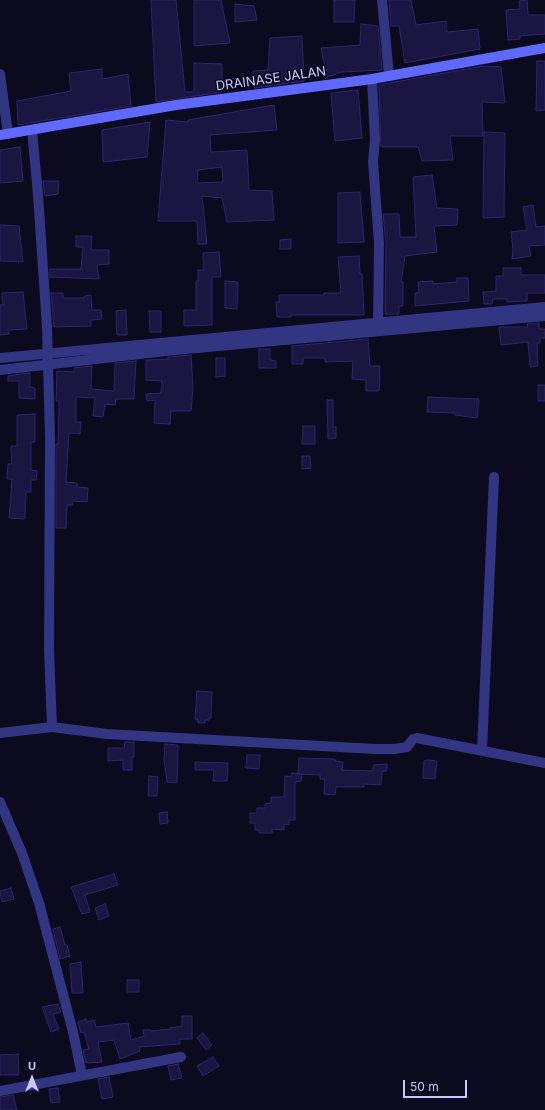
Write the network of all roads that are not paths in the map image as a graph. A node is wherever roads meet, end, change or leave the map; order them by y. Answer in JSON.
{"nodes":[{"id":1,"x":382,"y":0,"type":"edge"},
{"id":2,"x":545,"y":48,"type":"edge"},
{"id":3,"x":0,"y":74,"type":"edge"},
{"id":4,"x":389,"y":76,"type":"junction"},
{"id":5,"x":372,"y":79,"type":"junction"},
{"id":6,"x":32,"y":130,"type":"junction"},
{"id":7,"x":4,"y":134,"type":"edge"},
{"id":8,"x":545,"y":307,"type":"edge"},
{"id":9,"x":545,"y":316,"type":"edge"},
{"id":10,"x":378,"y":328,"type":"junction"},
{"id":11,"x":47,"y":354,"type":"junction"},
{"id":12,"x":0,"y":358,"type":"edge"},
{"id":13,"x":47,"y":365,"type":"junction"},
{"id":14,"x":0,"y":370,"type":"edge"},
{"id":15,"x":494,"y":477,"type":"dead end"},
{"id":16,"x":52,"y":727,"type":"junction"},
{"id":17,"x":0,"y":733,"type":"edge"},
{"id":18,"x":482,"y":750,"type":"junction"},
{"id":19,"x":545,"y":763,"type":"edge"},
{"id":20,"x":0,"y":802,"type":"edge"},
{"id":21,"x":181,"y":1057,"type":"dead end"},
{"id":22,"x":82,"y":1075,"type":"junction"},
{"id":23,"x":0,"y":1091,"type":"edge"}],
"edges":[{"from":1,"to":4,"type":"street"},
{"from":2,"to":4,"type":"street","name":"DRAINASE JALAN"},
{"from":3,"to":7,"type":"street"},
{"from":4,"to":5,"type":"street","name":"DRAINASE JALAN"},
{"from":5,"to":6,"type":"street","name":"DRAINASE JALAN"},
{"from":5,"to":10,"type":"street"},
{"from":6,"to":7,"type":"street","name":"DRAINASE JALAN"},
{"from":6,"to":11,"type":"street"},
{"from":8,"to":10,"type":"street"},
{"from":9,"to":10,"type":"street"},
{"from":10,"to":11,"type":"street"},
{"from":10,"to":13,"type":"street"},
{"from":11,"to":12,"type":"street"},
{"from":11,"to":13,"type":"street"},
{"from":13,"to":14,"type":"street"},
{"from":13,"to":16,"type":"street"},
{"from":15,"to":18,"type":"street"},
{"from":16,"to":17,"type":"street"},
{"from":16,"to":18,"type":"street"},
{"from":18,"to":19,"type":"street"},
{"from":20,"to":22,"type":"street"},
{"from":21,"to":22,"type":"street"},
{"from":22,"to":23,"type":"street"}]}
